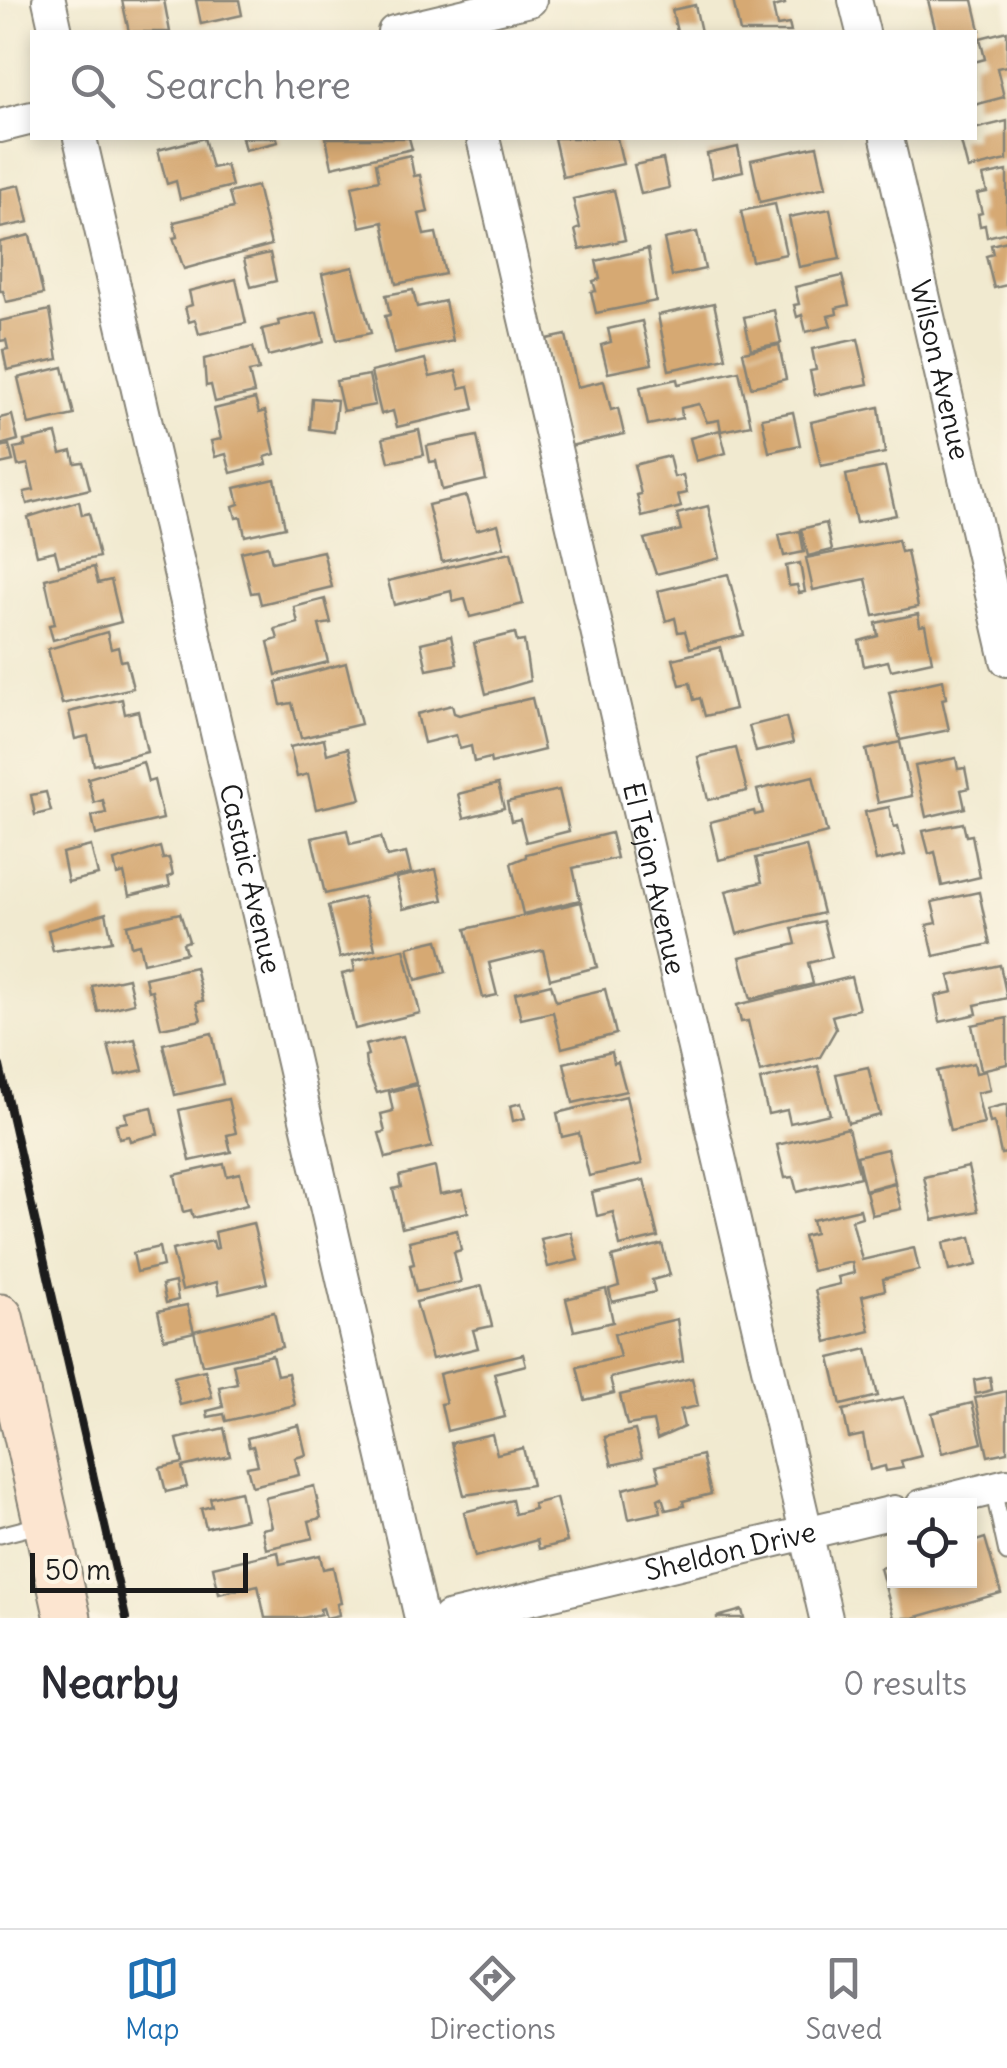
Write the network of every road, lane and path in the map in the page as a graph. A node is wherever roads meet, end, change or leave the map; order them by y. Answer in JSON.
{"nodes":[{"id":1,"x":48,"y":0,"type":"edge"},
{"id":2,"x":530,"y":0,"type":"edge"},
{"id":3,"x":855,"y":0,"type":"edge"},
{"id":4,"x":455,"y":17,"type":"edge"},
{"id":5,"x":56,"y":30,"type":"edge"},
{"id":6,"x":402,"y":30,"type":"edge"},
{"id":7,"x":862,"y":30,"type":"edge"},
{"id":8,"x":30,"y":118,"type":"edge"},
{"id":9,"x":0,"y":126,"type":"edge"},
{"id":10,"x":80,"y":140,"type":"edge"},
{"id":11,"x":482,"y":140,"type":"edge"},
{"id":12,"x":887,"y":140,"type":"edge"},
{"id":13,"x":1007,"y":660,"type":"edge"},
{"id":14,"x":0,"y":1316,"type":"edge"},
{"id":15,"x":1000,"y":1487,"type":"edge"},
{"id":16,"x":955,"y":1498,"type":"edge"},
{"id":17,"x":887,"y":1514,"type":"edge"},
{"id":18,"x":46,"y":1522,"type":"junction"},
{"id":19,"x":804,"y":1534,"type":"junction"},
{"id":20,"x":0,"y":1535,"type":"edge"},
{"id":21,"x":1007,"y":1553,"type":"edge"},
{"id":22,"x":68,"y":1618,"type":"edge"},
{"id":23,"x":421,"y":1618,"type":"edge"},
{"id":24,"x":448,"y":1618,"type":"edge"},
{"id":25,"x":826,"y":1618,"type":"edge"}],
"edges":[{"from":1,"to":5,"type":"street"},
{"from":2,"to":4,"type":"street"},
{"from":3,"to":7,"type":"street"},
{"from":4,"to":6,"type":"street"},
{"from":8,"to":9,"type":"street"},
{"from":10,"to":23,"type":"street","name":"Castaic Avenue"},
{"from":11,"to":19,"type":"street","name":"El Tejon Avenue"},
{"from":12,"to":13,"type":"street","name":"Wilson Avenue"},
{"from":14,"to":18,"type":"street"},
{"from":15,"to":16,"type":"street"},
{"from":15,"to":21,"type":"lane"},
{"from":17,"to":19,"type":"street","name":"Sheldon Drive"},
{"from":18,"to":20,"type":"lane"},
{"from":18,"to":22,"type":"street"},
{"from":19,"to":24,"type":"street","name":"Sheldon Drive"},
{"from":19,"to":25,"type":"street","name":"El Tejon Avenue"}]}
